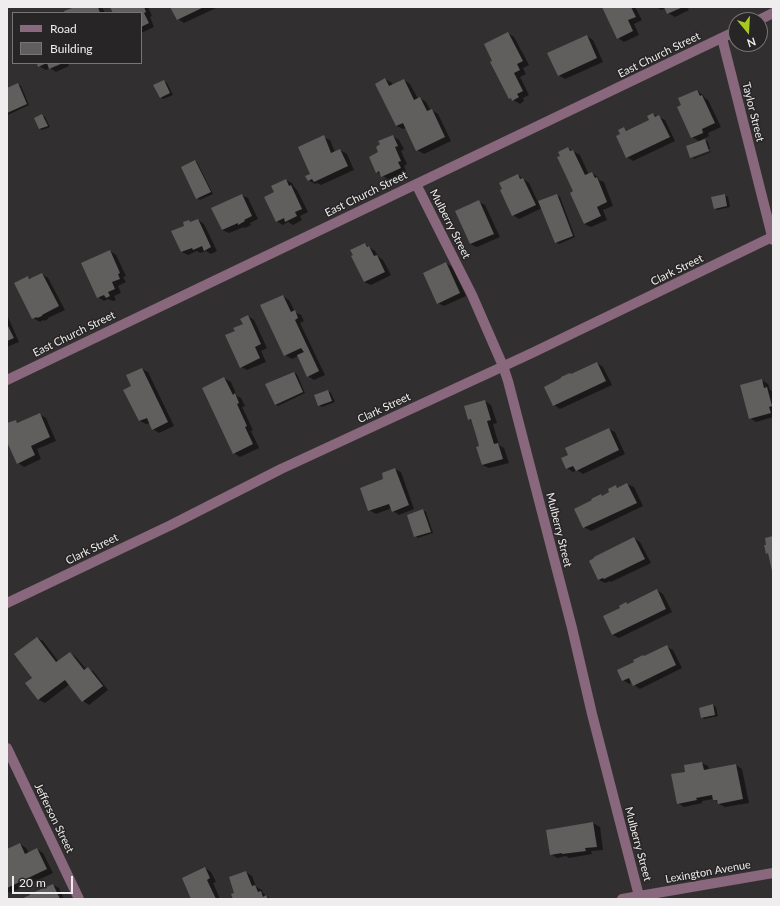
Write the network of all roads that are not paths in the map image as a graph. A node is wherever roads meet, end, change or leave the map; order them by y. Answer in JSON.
{"nodes":[{"id":1,"x":728,"y":35,"type":"edge"},
{"id":2,"x":722,"y":38,"type":"junction"},
{"id":3,"x":416,"y":184,"type":"junction"},
{"id":4,"x":773,"y":239,"type":"edge"},
{"id":5,"x":503,"y":366,"type":"junction"},
{"id":6,"x":7,"y":380,"type":"edge"},
{"id":7,"x":7,"y":603,"type":"edge"},
{"id":8,"x":7,"y":748,"type":"edge"},
{"id":9,"x":773,"y":873,"type":"edge"},
{"id":10,"x":639,"y":896,"type":"junction"},
{"id":11,"x":80,"y":899,"type":"edge"},
{"id":12,"x":622,"y":899,"type":"edge"}],
"edges":[{"from":1,"to":2,"type":"street","name":"East Church Street"},
{"from":2,"to":3,"type":"street","name":"East Church Street"},
{"from":2,"to":4,"type":"street","name":"Taylor Street"},
{"from":3,"to":5,"type":"street","name":"Mulberry Street"},
{"from":3,"to":6,"type":"street","name":"East Church Street"},
{"from":4,"to":5,"type":"street","name":"Clark Street"},
{"from":5,"to":7,"type":"street","name":"Clark Street"},
{"from":5,"to":10,"type":"street","name":"Mulberry Street"},
{"from":8,"to":11,"type":"street","name":"Jefferson Street"},
{"from":9,"to":10,"type":"street","name":"Lexington Avenue"},
{"from":10,"to":12,"type":"street","name":"Lexington Avenue"}]}
